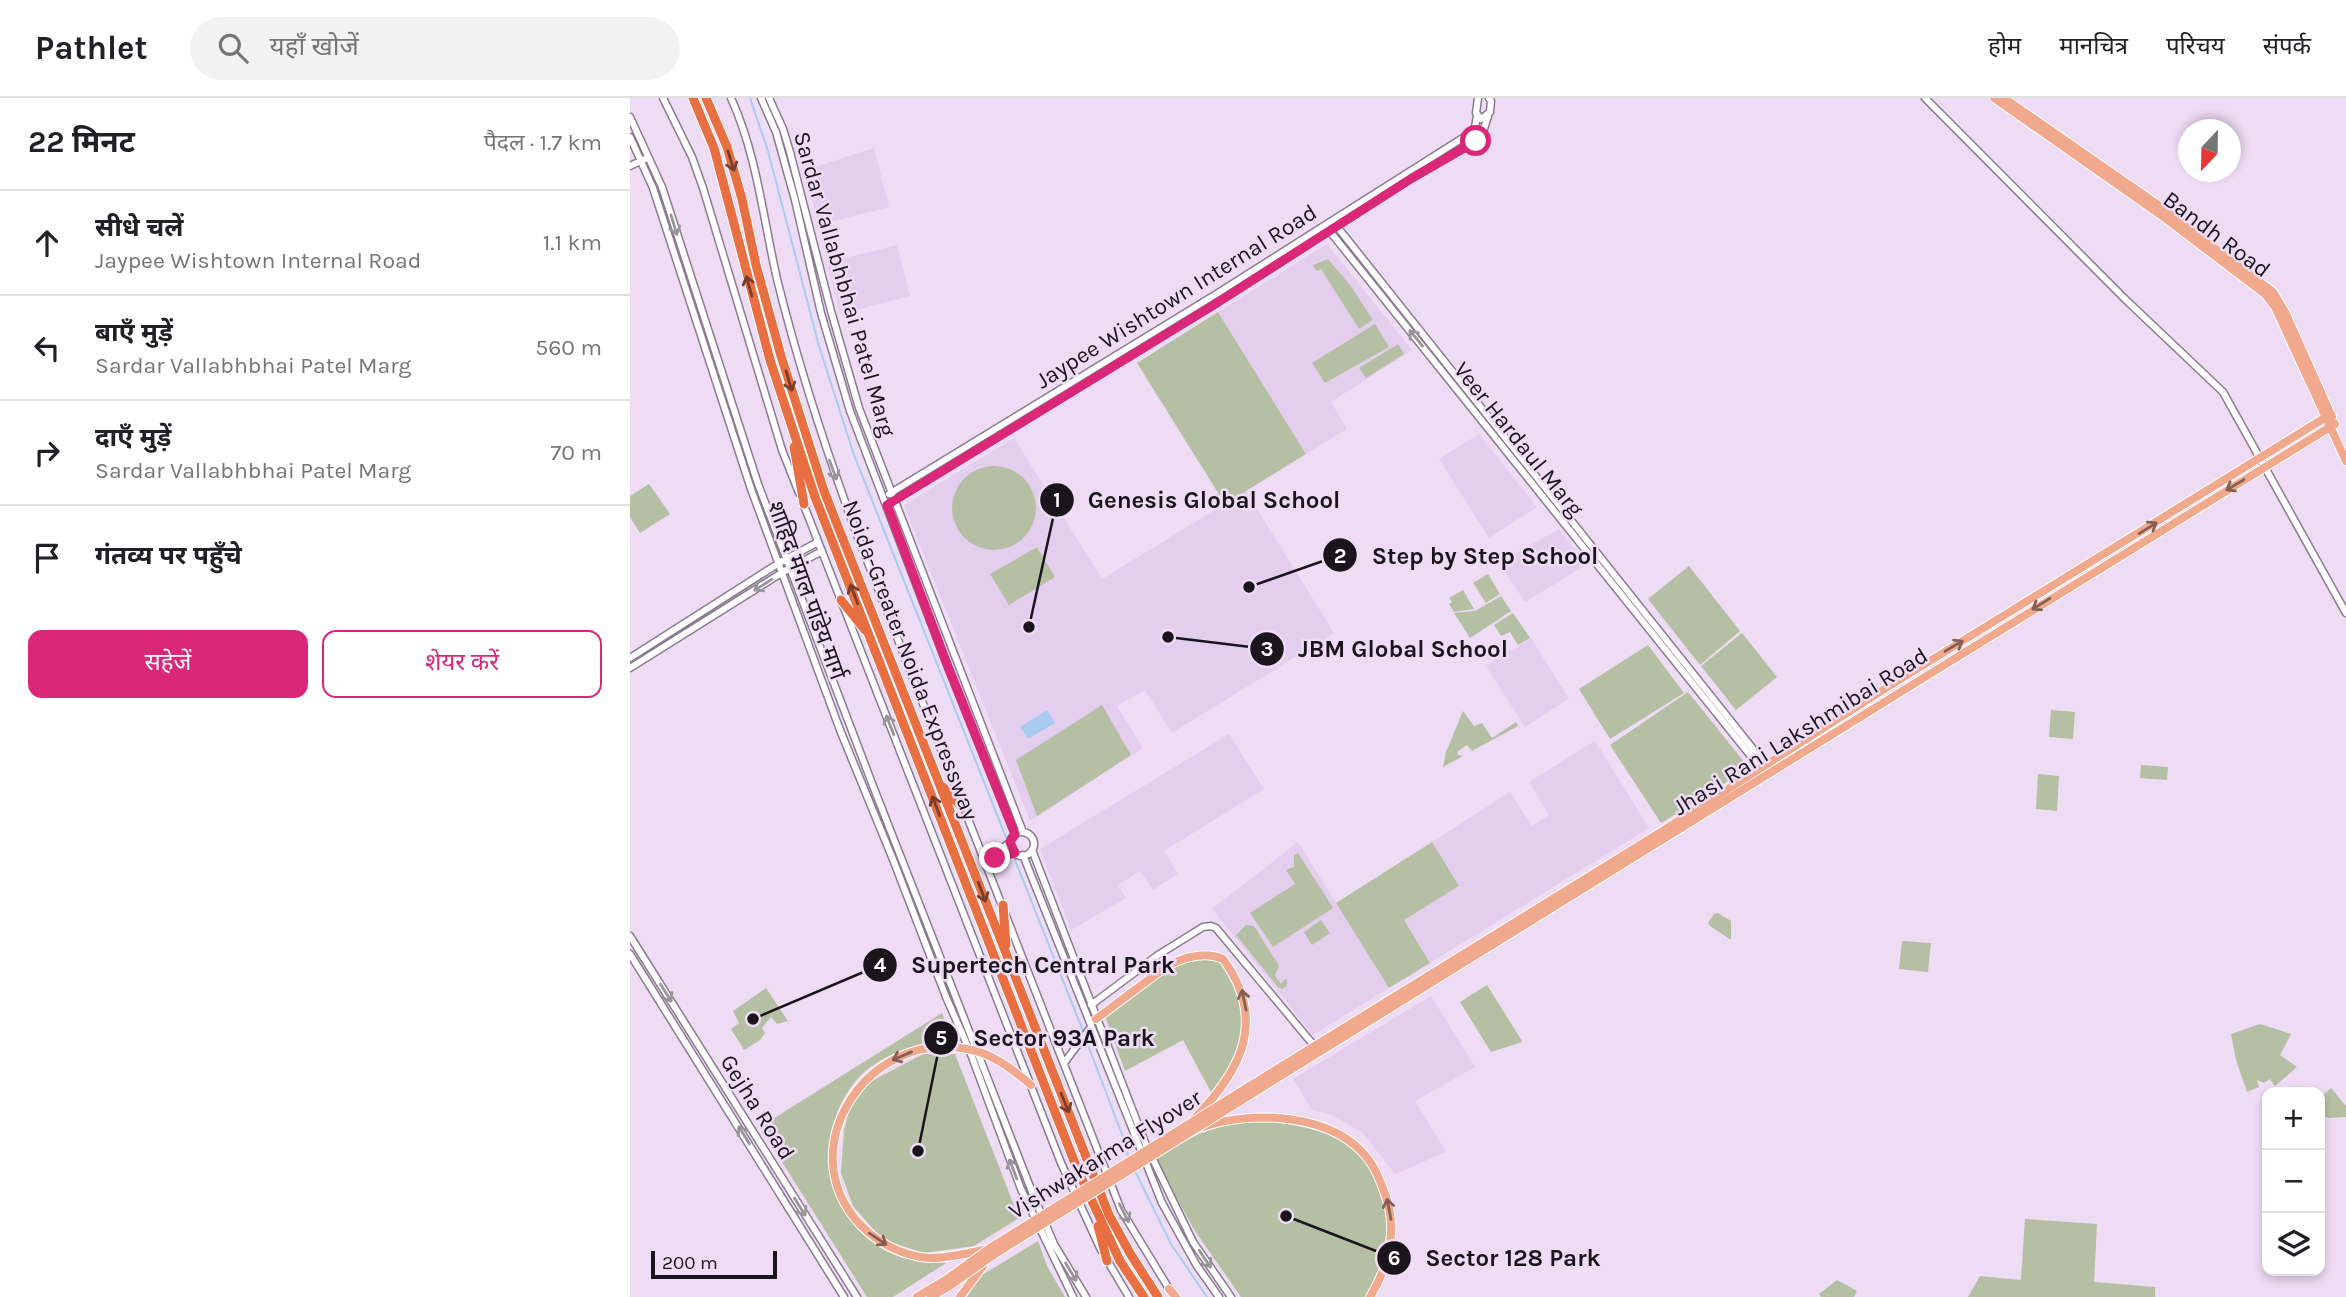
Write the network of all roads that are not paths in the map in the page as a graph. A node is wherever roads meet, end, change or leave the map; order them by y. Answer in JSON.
{"nodes":[{"id":1,"x":663,"y":98,"type":"edge"},
{"id":2,"x":693,"y":98,"type":"edge"},
{"id":3,"x":706,"y":98,"type":"edge"},
{"id":4,"x":731,"y":98,"type":"edge"},
{"id":5,"x":761,"y":98,"type":"edge"},
{"id":6,"x":769,"y":98,"type":"edge"},
{"id":7,"x":1478,"y":98,"type":"edge"},
{"id":8,"x":1489,"y":98,"type":"edge"},
{"id":9,"x":1925,"y":98,"type":"edge"},
{"id":10,"x":1994,"y":98,"type":"edge"},
{"id":11,"x":2004,"y":98,"type":"edge"},
{"id":12,"x":1477,"y":116,"type":"junction"},
{"id":13,"x":1488,"y":116,"type":"junction"},
{"id":14,"x":630,"y":117,"type":"edge"},
{"id":15,"x":630,"y":137,"type":"edge"},
{"id":16,"x":645,"y":147,"type":"junction"},
{"id":17,"x":633,"y":153,"type":"edge"},
{"id":18,"x":649,"y":157,"type":"junction"},
{"id":19,"x":641,"y":161,"type":"junction"},
{"id":20,"x":630,"y":166,"type":"edge"},
{"id":21,"x":1334,"y":223,"type":"junction"},
{"id":22,"x":1326,"y":227,"type":"junction"},
{"id":23,"x":2329,"y":416,"type":"junction"},
{"id":24,"x":2333,"y":425,"type":"junction"},
{"id":25,"x":794,"y":437,"type":"junction"},
{"id":26,"x":2346,"y":448,"type":"edge"},
{"id":27,"x":2260,"y":457,"type":"junction"},
{"id":28,"x":2346,"y":461,"type":"edge"},
{"id":29,"x":2265,"y":467,"type":"junction"},
{"id":30,"x":884,"y":496,"type":"junction"},
{"id":31,"x":893,"y":497,"type":"junction"},
{"id":32,"x":804,"y":504,"type":"junction"},
{"id":33,"x":887,"y":505,"type":"junction"},
{"id":34,"x":818,"y":542,"type":"junction"},
{"id":35,"x":822,"y":551,"type":"junction"},
{"id":36,"x":787,"y":559,"type":"junction"},
{"id":37,"x":779,"y":563,"type":"junction"},
{"id":38,"x":791,"y":568,"type":"junction"},
{"id":39,"x":783,"y":572,"type":"junction"},
{"id":40,"x":841,"y":600,"type":"junction"},
{"id":41,"x":2346,"y":613,"type":"edge"},
{"id":42,"x":869,"y":633,"type":"junction"},
{"id":43,"x":630,"y":658,"type":"edge"},
{"id":44,"x":630,"y":668,"type":"edge"},
{"id":45,"x":1765,"y":769,"type":"junction"},
{"id":46,"x":939,"y":783,"type":"junction"},
{"id":47,"x":965,"y":811,"type":"junction"},
{"id":48,"x":1023,"y":832,"type":"junction"},
{"id":49,"x":1015,"y":834,"type":"junction"},
{"id":50,"x":1010,"y":842,"type":"junction"},
{"id":51,"x":1032,"y":850,"type":"junction"},
{"id":52,"x":983,"y":853,"type":"junction"},
{"id":53,"x":1019,"y":854,"type":"junction"},
{"id":54,"x":987,"y":865,"type":"junction"},
{"id":55,"x":1003,"y":905,"type":"junction"},
{"id":56,"x":630,"y":936,"type":"edge"},
{"id":57,"x":630,"y":954,"type":"edge"},
{"id":58,"x":1007,"y":957,"type":"junction"},
{"id":59,"x":1091,"y":1005,"type":"junction"},
{"id":60,"x":1092,"y":1026,"type":"junction"},
{"id":61,"x":1317,"y":1049,"type":"junction"},
{"id":62,"x":974,"y":1050,"type":"junction"},
{"id":63,"x":1064,"y":1063,"type":"junction"},
{"id":64,"x":1286,"y":1073,"type":"joint"},
{"id":65,"x":1031,"y":1085,"type":"junction"},
{"id":66,"x":1248,"y":1092,"type":"junction"},
{"id":67,"x":1186,"y":1127,"type":"junction"},
{"id":68,"x":1197,"y":1129,"type":"junction"},
{"id":69,"x":1094,"y":1207,"type":"junction"},
{"id":70,"x":1051,"y":1246,"type":"junction"},
{"id":71,"x":993,"y":1251,"type":"junction"},
{"id":72,"x":1107,"y":1261,"type":"junction"},
{"id":73,"x":949,"y":1282,"type":"junction"},
{"id":74,"x":1126,"y":1294,"type":"edge"},
{"id":75,"x":1173,"y":1294,"type":"edge"},
{"id":76,"x":844,"y":1297,"type":"edge"},
{"id":77,"x":857,"y":1297,"type":"edge"},
{"id":78,"x":917,"y":1297,"type":"edge"},
{"id":79,"x":931,"y":1297,"type":"edge"},
{"id":80,"x":960,"y":1297,"type":"edge"},
{"id":81,"x":1073,"y":1297,"type":"edge"},
{"id":82,"x":1086,"y":1297,"type":"edge"},
{"id":83,"x":1144,"y":1297,"type":"edge"},
{"id":84,"x":1158,"y":1297,"type":"edge"},
{"id":85,"x":1219,"y":1297,"type":"edge"},
{"id":86,"x":1231,"y":1297,"type":"edge"},
{"id":87,"x":1370,"y":1297,"type":"edge"}],
"edges":[{"from":1,"to":32,"type":"street"},
{"from":25,"to":2,"type":"highway","name":"Noida-Greater Noida Expressway","one_way":true},
{"from":3,"to":46,"type":"highway","name":"Noida-Greater Noida Expressway","one_way":true},
{"from":4,"to":47,"type":"street","one_way":true},
{"from":5,"to":30,"type":"street","name":"Sardar Vallabhbhai Patel Marg"},
{"from":6,"to":31,"type":"street","name":"Sardar Vallabhbhai Patel Marg"},
{"from":7,"to":12,"type":"street"},
{"from":8,"to":13,"type":"street","name":"Jaypee Wishtown Internal Road"},
{"from":9,"to":27,"type":"street"},
{"from":10,"to":23,"type":"main road","name":"Bandh Road"},
{"from":11,"to":23,"type":"main road","name":"Bandh Road"},
{"from":12,"to":13,"type":"street"},
{"from":12,"to":21,"type":"street","name":"Jaypee Wishtown Internal Road"},
{"from":13,"to":21,"type":"street","name":"Jaypee Wishtown Internal Road"},
{"from":14,"to":16,"type":"street"},
{"from":15,"to":17,"type":"street","name":"शाहिद मंगल पांडेय मार्ग"},
{"from":16,"to":17,"type":"street"},
{"from":16,"to":18,"type":"street"},
{"from":17,"to":19,"type":"street","name":"शाहिद मंगल पांडेय मार्ग"},
{"from":18,"to":19,"type":"street"},
{"from":18,"to":36,"type":"street","one_way":true},
{"from":19,"to":20,"type":"street"},
{"from":19,"to":37,"type":"street","name":"शाहिद मंगल पांडेय मार्ग"},
{"from":21,"to":22,"type":"street","name":"Jaypee Wishtown Internal Road"},
{"from":21,"to":45,"type":"street","name":"Veer Hardaul Marg"},
{"from":22,"to":31,"type":"street","name":"Jaypee Wishtown Internal Road"},
{"from":45,"to":22,"type":"street","name":"Veer Hardaul Marg","one_way":true},
{"from":23,"to":24,"type":"main road","name":"Bandh Road"},
{"from":23,"to":27,"type":"main road","name":"Jhasi Rani Lakshmibai Road"},
{"from":24,"to":26,"type":"main road","name":"Bandh Road"},
{"from":24,"to":28,"type":"main road","name":"Bandh Road"},
{"from":24,"to":29,"type":"main road","name":"Jhasi Rani Lakshmibai Road"},
{"from":25,"to":32,"type":"highway"},
{"from":42,"to":25,"type":"highway","name":"Noida-Greater Noida Expressway","one_way":true},
{"from":27,"to":29,"type":"street"},
{"from":45,"to":27,"type":"main road","name":"Jhasi Rani Lakshmibai Road","one_way":true},
{"from":29,"to":41,"type":"street"},
{"from":29,"to":45,"type":"main road","name":"Jhasi Rani Lakshmibai Road","one_way":true},
{"from":30,"to":31,"type":"street","name":"Jaypee Wishtown Internal Road"},
{"from":30,"to":33,"type":"street","name":"Sardar Vallabhbhai Patel Marg"},
{"from":31,"to":33,"type":"street","name":"Jaypee Wishtown Internal Road"},
{"from":31,"to":48,"type":"street","name":"Sardar Vallabhbhai Patel Marg"},
{"from":32,"to":34,"type":"street"},
{"from":33,"to":49,"type":"street","name":"Sardar Vallabhbhai Patel Marg"},
{"from":34,"to":35,"type":"street"},
{"from":34,"to":36,"type":"street"},
{"from":35,"to":38,"type":"street"},
{"from":35,"to":40,"type":"street"},
{"from":36,"to":37,"type":"street"},
{"from":36,"to":38,"type":"street"},
{"from":37,"to":39,"type":"street","name":"शाहिद मंगल पांडेय मार्ग"},
{"from":37,"to":43,"type":"street"},
{"from":38,"to":39,"type":"street"},
{"from":38,"to":62,"type":"street"},
{"from":39,"to":44,"type":"street","one_way":true},
{"from":39,"to":62,"type":"street","name":"शाहिद मंगल पांडेय मार्ग"},
{"from":40,"to":42,"type":"highway"},
{"from":65,"to":40,"type":"street","one_way":true},
{"from":69,"to":42,"type":"highway","name":"Noida-Greater Noida Expressway","one_way":true},
{"from":45,"to":61,"type":"main road","name":"Jhasi Rani Lakshmibai Road"},
{"from":46,"to":47,"type":"highway"},
{"from":46,"to":58,"type":"highway","name":"Noida-Greater Noida Expressway","one_way":true},
{"from":47,"to":52,"type":"street"},
{"from":48,"to":49,"type":"street"},
{"from":48,"to":51,"type":"street","name":"Sardar Vallabhbhai Patel Marg"},
{"from":49,"to":50,"type":"street"},
{"from":50,"to":52,"type":"street"},
{"from":50,"to":53,"type":"street","name":"Sardar Vallabhbhai Patel Marg"},
{"from":51,"to":53,"type":"street"},
{"from":51,"to":59,"type":"street","name":"Sardar Vallabhbhai Patel Marg"},
{"from":52,"to":54,"type":"street"},
{"from":53,"to":54,"type":"street"},
{"from":53,"to":60,"type":"street","name":"Sardar Vallabhbhai Patel Marg"},
{"from":54,"to":55,"type":"street"},
{"from":55,"to":58,"type":"highway"},
{"from":55,"to":63,"type":"street"},
{"from":56,"to":77,"type":"street","name":"Gejha Road","one_way":true},
{"from":76,"to":57,"type":"street","name":"Gejha Road","one_way":true},
{"from":58,"to":84,"type":"highway","name":"Noida-Greater Noida Expressway","one_way":true},
{"from":59,"to":60,"type":"street","name":"Sardar Vallabhbhai Patel Marg"},
{"from":59,"to":61,"type":"street"},
{"from":60,"to":63,"type":"street"},
{"from":67,"to":60,"type":"main road","one_way":true,"bridge":true},
{"from":60,"to":85,"type":"street","name":"Sardar Vallabhbhai Patel Marg"},
{"from":60,"to":86,"type":"street","name":"Sardar Vallabhbhai Patel Marg","one_way":true},
{"from":61,"to":64,"type":"main road","name":"Jhasi Rani Lakshmibai Road"},
{"from":61,"to":66,"type":"main road","name":"Vishwakarma Flyover"},
{"from":62,"to":65,"type":"main road"},
{"from":62,"to":70,"type":"street"},
{"from":62,"to":71,"type":"main road","one_way":true},
{"from":63,"to":75,"type":"street","one_way":true},
{"from":64,"to":66,"type":"main road","name":"Vishwakarma Flyover"},
{"from":65,"to":72,"type":"street"},
{"from":66,"to":67,"type":"main road","name":"Vishwakarma Flyover","bridge":true},
{"from":66,"to":68,"type":"main road","name":"Vishwakarma Flyover","bridge":true},
{"from":67,"to":71,"type":"main road","name":"Vishwakarma Flyover","bridge":true},
{"from":68,"to":71,"type":"main road","name":"Vishwakarma Flyover","bridge":true},
{"from":87,"to":68,"type":"main road","one_way":true},
{"from":69,"to":72,"type":"highway"},
{"from":69,"to":83,"type":"highway","name":"Noida-Greater Noida Expressway"},
{"from":70,"to":81,"type":"street"},
{"from":70,"to":82,"type":"street","one_way":true},
{"from":71,"to":73,"type":"main road","name":"Vishwakarma Flyover","bridge":true},
{"from":71,"to":80,"type":"main road","bridge":true},
{"from":72,"to":74,"type":"street"},
{"from":73,"to":78,"type":"main road","name":"Vishwakarma Flyover"},
{"from":73,"to":79,"type":"main road","name":"Vishwakarma Flyover"}]}
